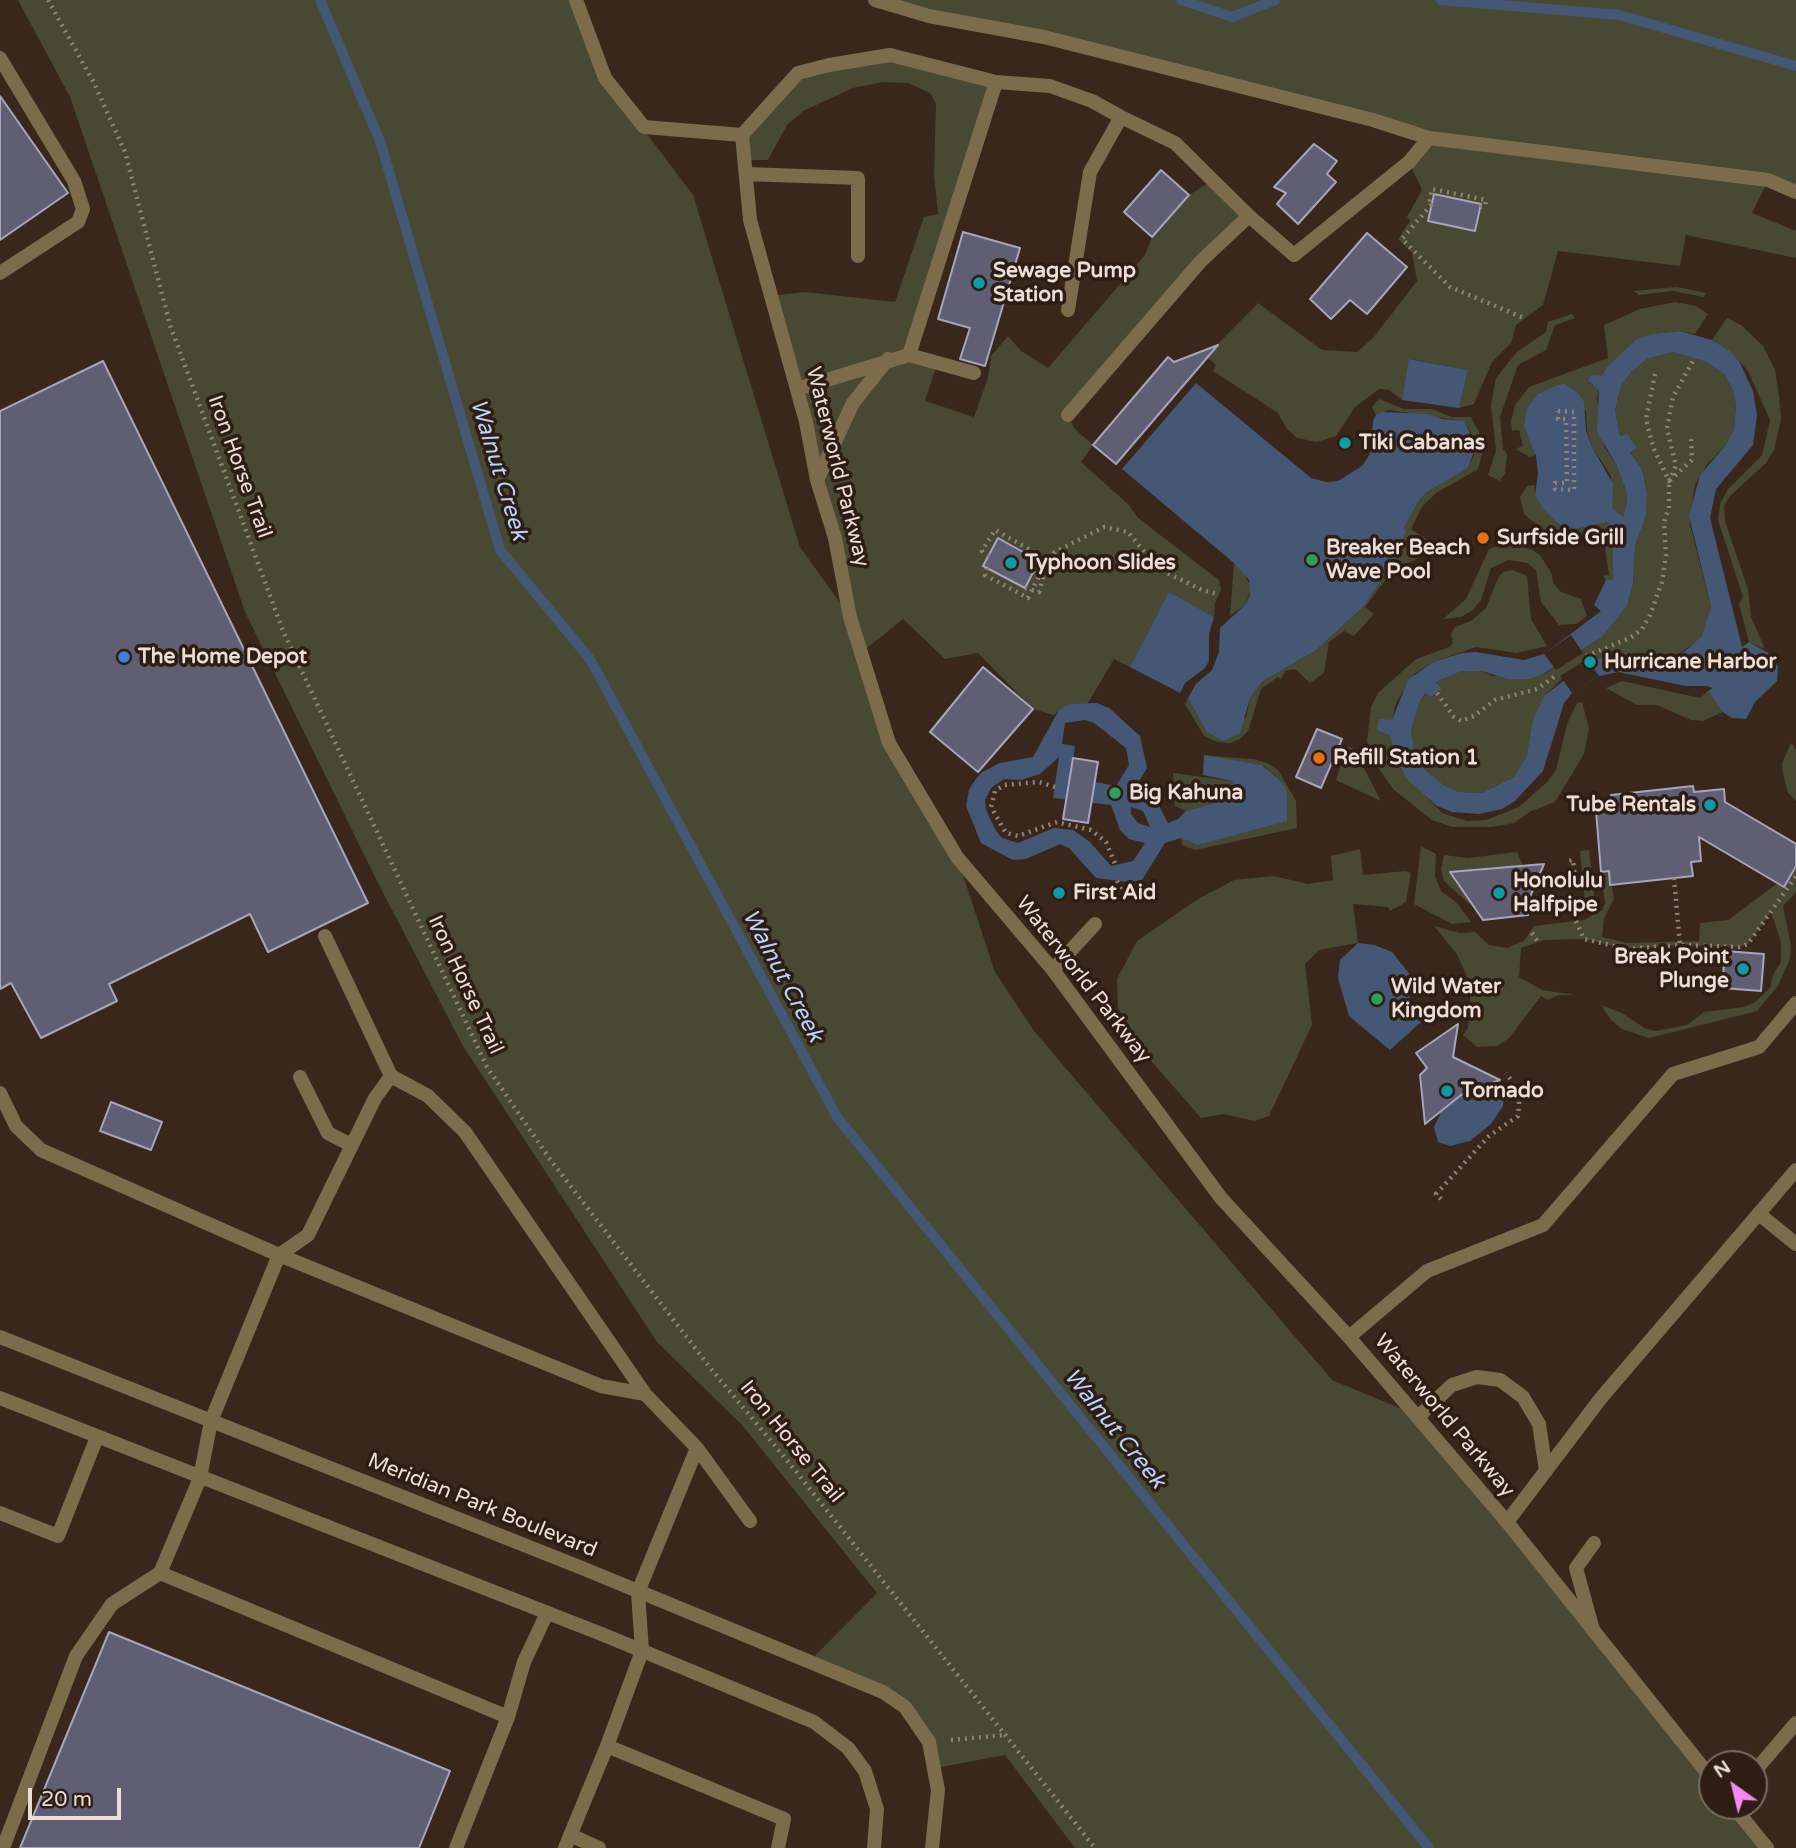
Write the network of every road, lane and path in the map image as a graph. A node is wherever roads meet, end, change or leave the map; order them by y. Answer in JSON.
{"nodes":[{"id":1,"x":48,"y":0,"type":"edge"},
{"id":2,"x":576,"y":0,"type":"edge"},
{"id":3,"x":875,"y":0,"type":"edge"},
{"id":4,"x":0,"y":58,"type":"edge"},
{"id":5,"x":996,"y":82,"type":"junction"},
{"id":6,"x":1121,"y":117,"type":"junction"},
{"id":7,"x":742,"y":135,"type":"junction"},
{"id":8,"x":1429,"y":138,"type":"junction"},
{"id":9,"x":746,"y":174,"type":"junction"},
{"id":10,"x":1796,"y":192,"type":"edge"},
{"id":11,"x":1480,"y":207,"type":"dead end"},
{"id":12,"x":1249,"y":216,"type":"junction"},
{"id":13,"x":858,"y":256,"type":"dead end"},
{"id":14,"x":0,"y":273,"type":"edge"},
{"id":15,"x":1068,"y":310,"type":"dead end"},
{"id":16,"x":1524,"y":318,"type":"dead end"},
{"id":17,"x":909,"y":355,"type":"junction"},
{"id":18,"x":1695,"y":357,"type":"dead end"},
{"id":19,"x":888,"y":359,"type":"junction"},
{"id":20,"x":974,"y":373,"type":"dead end"},
{"id":21,"x":1655,"y":374,"type":"dead end"},
{"id":22,"x":797,"y":389,"type":"junction"},
{"id":23,"x":1068,"y":415,"type":"dead end"},
{"id":24,"x":1691,"y":439,"type":"dead end"},
{"id":25,"x":817,"y":480,"type":"junction"},
{"id":26,"x":1668,"y":481,"type":"junction"},
{"id":27,"x":1555,"y":483,"type":"joint"},
{"id":28,"x":989,"y":556,"type":"dead end"},
{"id":29,"x":1034,"y":558,"type":"dead end"},
{"id":30,"x":988,"y":568,"type":"dead end"},
{"id":31,"x":1034,"y":572,"type":"dead end"},
{"id":32,"x":1025,"y":588,"type":"dead end"},
{"id":33,"x":1032,"y":589,"type":"junction"},
{"id":34,"x":1218,"y":594,"type":"dead end"},
{"id":35,"x":1586,"y":656,"type":"dead end"},
{"id":36,"x":1558,"y":674,"type":"dead end"},
{"id":37,"x":1437,"y":693,"type":"dead end"},
{"id":38,"x":1055,"y":787,"type":"dead end"},
{"id":39,"x":1569,"y":861,"type":"dead end"},
{"id":40,"x":1116,"y":866,"type":"dead end"},
{"id":41,"x":1796,"y":876,"type":"edge"},
{"id":42,"x":1674,"y":878,"type":"dead end"},
{"id":43,"x":1117,"y":881,"type":"dead end"},
{"id":44,"x":1553,"y":881,"type":"dead end"},
{"id":45,"x":1123,"y":894,"type":"dead end"},
{"id":46,"x":1576,"y":921,"type":"dead end"},
{"id":47,"x":1096,"y":924,"type":"dead end"},
{"id":48,"x":1532,"y":933,"type":"dead end"},
{"id":49,"x":325,"y":936,"type":"dead end"},
{"id":50,"x":1538,"y":942,"type":"dead end"},
{"id":51,"x":1679,"y":945,"type":"junction"},
{"id":52,"x":1053,"y":970,"type":"junction"},
{"id":53,"x":1796,"y":1003,"type":"edge"},
{"id":54,"x":1506,"y":1073,"type":"dead end"},
{"id":55,"x":391,"y":1076,"type":"junction"},
{"id":56,"x":300,"y":1077,"type":"dead end"},
{"id":57,"x":0,"y":1093,"type":"edge"},
{"id":58,"x":4,"y":1114,"type":"edge"},
{"id":59,"x":351,"y":1145,"type":"junction"},
{"id":60,"x":1796,"y":1170,"type":"edge"},
{"id":61,"x":1441,"y":1199,"type":"dead end"},
{"id":62,"x":1759,"y":1214,"type":"junction"},
{"id":63,"x":1796,"y":1244,"type":"edge"},
{"id":64,"x":279,"y":1255,"type":"junction"},
{"id":65,"x":0,"y":1337,"type":"edge"},
{"id":66,"x":1349,"y":1337,"type":"junction"},
{"id":67,"x":645,"y":1394,"type":"junction"},
{"id":68,"x":0,"y":1398,"type":"edge"},
{"id":69,"x":1419,"y":1416,"type":"junction"},
{"id":70,"x":211,"y":1421,"type":"junction"},
{"id":71,"x":97,"y":1437,"type":"junction"},
{"id":72,"x":698,"y":1448,"type":"junction"},
{"id":73,"x":1546,"y":1471,"type":"junction"},
{"id":74,"x":200,"y":1478,"type":"junction"},
{"id":75,"x":0,"y":1513,"type":"edge"},
{"id":76,"x":750,"y":1521,"type":"dead end"},
{"id":77,"x":1507,"y":1522,"type":"junction"},
{"id":78,"x":1594,"y":1543,"type":"dead end"},
{"id":79,"x":160,"y":1573,"type":"junction"},
{"id":80,"x":638,"y":1592,"type":"junction"},
{"id":81,"x":547,"y":1613,"type":"junction"},
{"id":82,"x":1594,"y":1631,"type":"junction"},
{"id":83,"x":642,"y":1651,"type":"junction"},
{"id":84,"x":508,"y":1717,"type":"junction"},
{"id":85,"x":1796,"y":1723,"type":"edge"},
{"id":86,"x":1006,"y":1735,"type":"junction"},
{"id":87,"x":929,"y":1742,"type":"junction"},
{"id":88,"x":607,"y":1746,"type":"junction"},
{"id":89,"x":1768,"y":1756,"type":"edge"},
{"id":90,"x":1698,"y":1761,"type":"edge"},
{"id":91,"x":1745,"y":1820,"type":"edge"},
{"id":92,"x":568,"y":1842,"type":"edge"},
{"id":93,"x":3,"y":1848,"type":"edge"},
{"id":94,"x":456,"y":1848,"type":"edge"},
{"id":95,"x":598,"y":1848,"type":"edge"},
{"id":96,"x":778,"y":1848,"type":"edge"},
{"id":97,"x":874,"y":1848,"type":"edge"},
{"id":98,"x":932,"y":1848,"type":"edge"},
{"id":99,"x":1095,"y":1848,"type":"edge"},
{"id":100,"x":1768,"y":1848,"type":"edge"}],
"edges":[{"from":1,"to":86,"type":"path","name":"Iron Horse Trail"},
{"from":2,"to":7,"type":"street"},
{"from":3,"to":8,"type":"street"},
{"from":4,"to":14,"type":"street"},
{"from":5,"to":6,"type":"street"},
{"from":5,"to":7,"type":"street"},
{"from":5,"to":17,"type":"street"},
{"from":6,"to":12,"type":"street"},
{"from":6,"to":15,"type":"street"},
{"from":7,"to":9,"type":"street","name":"Waterworld Parkway"},
{"from":8,"to":10,"type":"street"},
{"from":8,"to":12,"type":"street"},
{"from":9,"to":13,"type":"street"},
{"from":9,"to":22,"type":"street","name":"Waterworld Parkway"},
{"from":11,"to":16,"type":"path"},
{"from":12,"to":23,"type":"street"},
{"from":17,"to":19,"type":"street"},
{"from":17,"to":20,"type":"street"},
{"from":18,"to":26,"type":"path"},
{"from":19,"to":22,"type":"street"},
{"from":19,"to":25,"type":"street"},
{"from":21,"to":26,"type":"path"},
{"from":22,"to":25,"type":"street","name":"Waterworld Parkway"},
{"from":24,"to":26,"type":"path"},
{"from":25,"to":52,"type":"street","name":"Waterworld Parkway"},
{"from":26,"to":35,"type":"path"},
{"from":27,"to":27,"type":"path"},
{"from":28,"to":29,"type":"path"},
{"from":30,"to":33,"type":"path"},
{"from":31,"to":33,"type":"path"},
{"from":32,"to":33,"type":"path"},
{"from":33,"to":34,"type":"path"},
{"from":36,"to":37,"type":"path"},
{"from":38,"to":40,"type":"path"},
{"from":39,"to":44,"type":"path"},
{"from":41,"to":51,"type":"path"},
{"from":42,"to":51,"type":"path"},
{"from":43,"to":45,"type":"path"},
{"from":46,"to":51,"type":"path"},
{"from":47,"to":52,"type":"street"},
{"from":48,"to":50,"type":"path"},
{"from":49,"to":55,"type":"street"},
{"from":52,"to":66,"type":"street","name":"Waterworld Parkway"},
{"from":53,"to":66,"type":"street"},
{"from":54,"to":61,"type":"path"},
{"from":55,"to":59,"type":"street"},
{"from":55,"to":67,"type":"street"},
{"from":56,"to":59,"type":"street"},
{"from":57,"to":58,"type":"street"},
{"from":58,"to":64,"type":"street"},
{"from":59,"to":64,"type":"street"},
{"from":60,"to":62,"type":"street"},
{"from":62,"to":63,"type":"street"},
{"from":62,"to":73,"type":"street"},
{"from":64,"to":67,"type":"street"},
{"from":64,"to":70,"type":"street"},
{"from":65,"to":70,"type":"street","name":"Meridian Park Boulevard"},
{"from":66,"to":69,"type":"street","name":"Waterworld Parkway"},
{"from":67,"to":72,"type":"street"},
{"from":68,"to":71,"type":"street"},
{"from":69,"to":73,"type":"street"},
{"from":69,"to":77,"type":"street","name":"Waterworld Parkway"},
{"from":70,"to":74,"type":"street"},
{"from":70,"to":80,"type":"street","name":"Meridian Park Boulevard"},
{"from":71,"to":74,"type":"street"},
{"from":71,"to":75,"type":"street"},
{"from":72,"to":76,"type":"street"},
{"from":72,"to":80,"type":"street"},
{"from":73,"to":77,"type":"street"},
{"from":74,"to":79,"type":"street"},
{"from":74,"to":81,"type":"street"},
{"from":77,"to":82,"type":"street","name":"Waterworld Parkway"},
{"from":78,"to":82,"type":"street"},
{"from":79,"to":84,"type":"street"},
{"from":79,"to":93,"type":"street"},
{"from":80,"to":83,"type":"street"},
{"from":80,"to":87,"type":"street","name":"Meridian Park Boulevard"},
{"from":81,"to":83,"type":"street"},
{"from":81,"to":84,"type":"street"},
{"from":82,"to":90,"type":"street","name":"Waterworld Parkway"},
{"from":83,"to":88,"type":"street"},
{"from":83,"to":97,"type":"street"},
{"from":84,"to":94,"type":"street"},
{"from":85,"to":89,"type":"street"},
{"from":86,"to":87,"type":"path"},
{"from":86,"to":99,"type":"path","name":"Iron Horse Trail"},
{"from":87,"to":98,"type":"street"},
{"from":88,"to":92,"type":"street"},
{"from":88,"to":96,"type":"street"},
{"from":91,"to":100,"type":"street"},
{"from":92,"to":95,"type":"street"}]}
